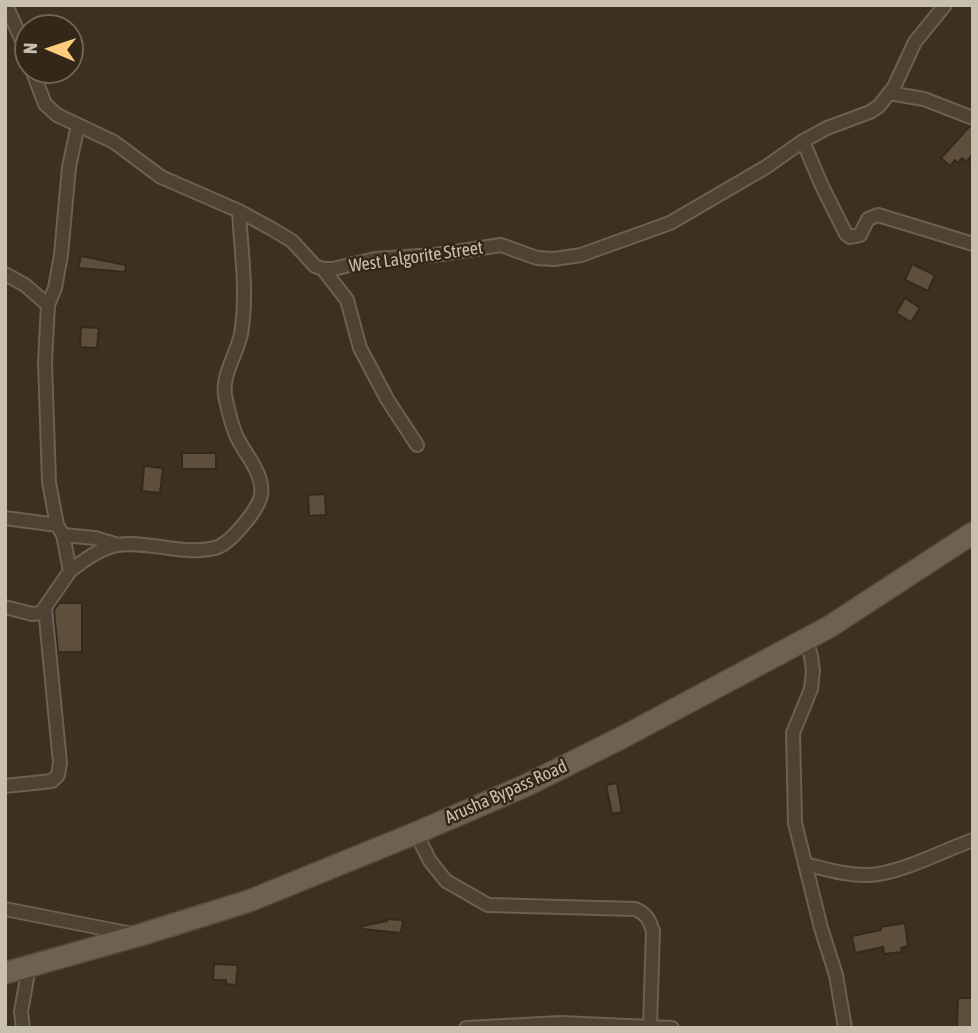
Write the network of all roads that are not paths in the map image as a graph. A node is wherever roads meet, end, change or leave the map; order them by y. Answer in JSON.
{"nodes":[{"id":1,"x":6,"y":5,"type":"edge"},
{"id":2,"x":945,"y":5,"type":"edge"},
{"id":3,"x":14,"y":23,"type":"edge"},
{"id":4,"x":37,"y":84,"type":"edge"},
{"id":5,"x":889,"y":93,"type":"junction"},
{"id":6,"x":973,"y":118,"type":"edge"},
{"id":7,"x":78,"y":125,"type":"junction"},
{"id":8,"x":803,"y":141,"type":"junction"},
{"id":9,"x":239,"y":211,"type":"junction"},
{"id":10,"x":973,"y":244,"type":"edge"},
{"id":11,"x":323,"y":269,"type":"junction"},
{"id":12,"x":5,"y":274,"type":"edge"},
{"id":13,"x":48,"y":305,"type":"junction"},
{"id":14,"x":417,"y":445,"type":"dead end"},
{"id":15,"x":5,"y":518,"type":"edge"},
{"id":16,"x":60,"y":530,"type":"junction"},
{"id":17,"x":973,"y":533,"type":"edge"},
{"id":18,"x":118,"y":545,"type":"junction"},
{"id":19,"x":70,"y":571,"type":"junction"},
{"id":20,"x":5,"y":607,"type":"edge"},
{"id":21,"x":45,"y":608,"type":"junction"},
{"id":22,"x":806,"y":639,"type":"junction"},
{"id":23,"x":5,"y":786,"type":"edge"},
{"id":24,"x":416,"y":833,"type":"junction"},
{"id":25,"x":973,"y":840,"type":"edge"},
{"id":26,"x":805,"y":863,"type":"junction"},
{"id":27,"x":5,"y":909,"type":"edge"},
{"id":28,"x":139,"y":935,"type":"junction"},
{"id":29,"x":29,"y":967,"type":"junction"},
{"id":30,"x":5,"y":973,"type":"edge"},
{"id":31,"x":650,"y":1026,"type":"edge"},
{"id":32,"x":493,"y":1027,"type":"edge"},
{"id":33,"x":23,"y":1028,"type":"edge"},
{"id":34,"x":466,"y":1028,"type":"edge"},
{"id":35,"x":672,"y":1028,"type":"edge"},
{"id":36,"x":845,"y":1028,"type":"edge"}],
"edges":[{"from":1,"to":3,"type":"street"},
{"from":2,"to":5,"type":"street","name":"West Lalgorite Street"},
{"from":4,"to":7,"type":"street"},
{"from":5,"to":6,"type":"street"},
{"from":5,"to":8,"type":"street","name":"West Lalgorite Street"},
{"from":7,"to":9,"type":"street"},
{"from":7,"to":13,"type":"street"},
{"from":8,"to":10,"type":"street"},
{"from":8,"to":11,"type":"street","name":"West Lalgorite Street"},
{"from":9,"to":11,"type":"street"},
{"from":9,"to":18,"type":"street"},
{"from":11,"to":14,"type":"street"},
{"from":12,"to":13,"type":"street"},
{"from":13,"to":16,"type":"street"},
{"from":15,"to":16,"type":"street"},
{"from":16,"to":18,"type":"street"},
{"from":16,"to":19,"type":"street"},
{"from":17,"to":22,"type":"main road","name":"Arusha Bypass Road"},
{"from":18,"to":19,"type":"street"},
{"from":19,"to":21,"type":"street"},
{"from":20,"to":21,"type":"street"},
{"from":21,"to":23,"type":"street"},
{"from":22,"to":24,"type":"main road","name":"Arusha Bypass Road"},
{"from":22,"to":26,"type":"street"},
{"from":24,"to":28,"type":"main road","name":"Arusha Bypass Road"},
{"from":24,"to":31,"type":"street"},
{"from":25,"to":26,"type":"street"},
{"from":26,"to":36,"type":"street"},
{"from":27,"to":28,"type":"street"},
{"from":28,"to":29,"type":"main road","name":"Arusha Bypass Road"},
{"from":29,"to":30,"type":"main road","name":"Arusha Bypass Road"},
{"from":29,"to":33,"type":"street"},
{"from":31,"to":32,"type":"street"},
{"from":31,"to":35,"type":"street"},
{"from":32,"to":34,"type":"street"}]}
